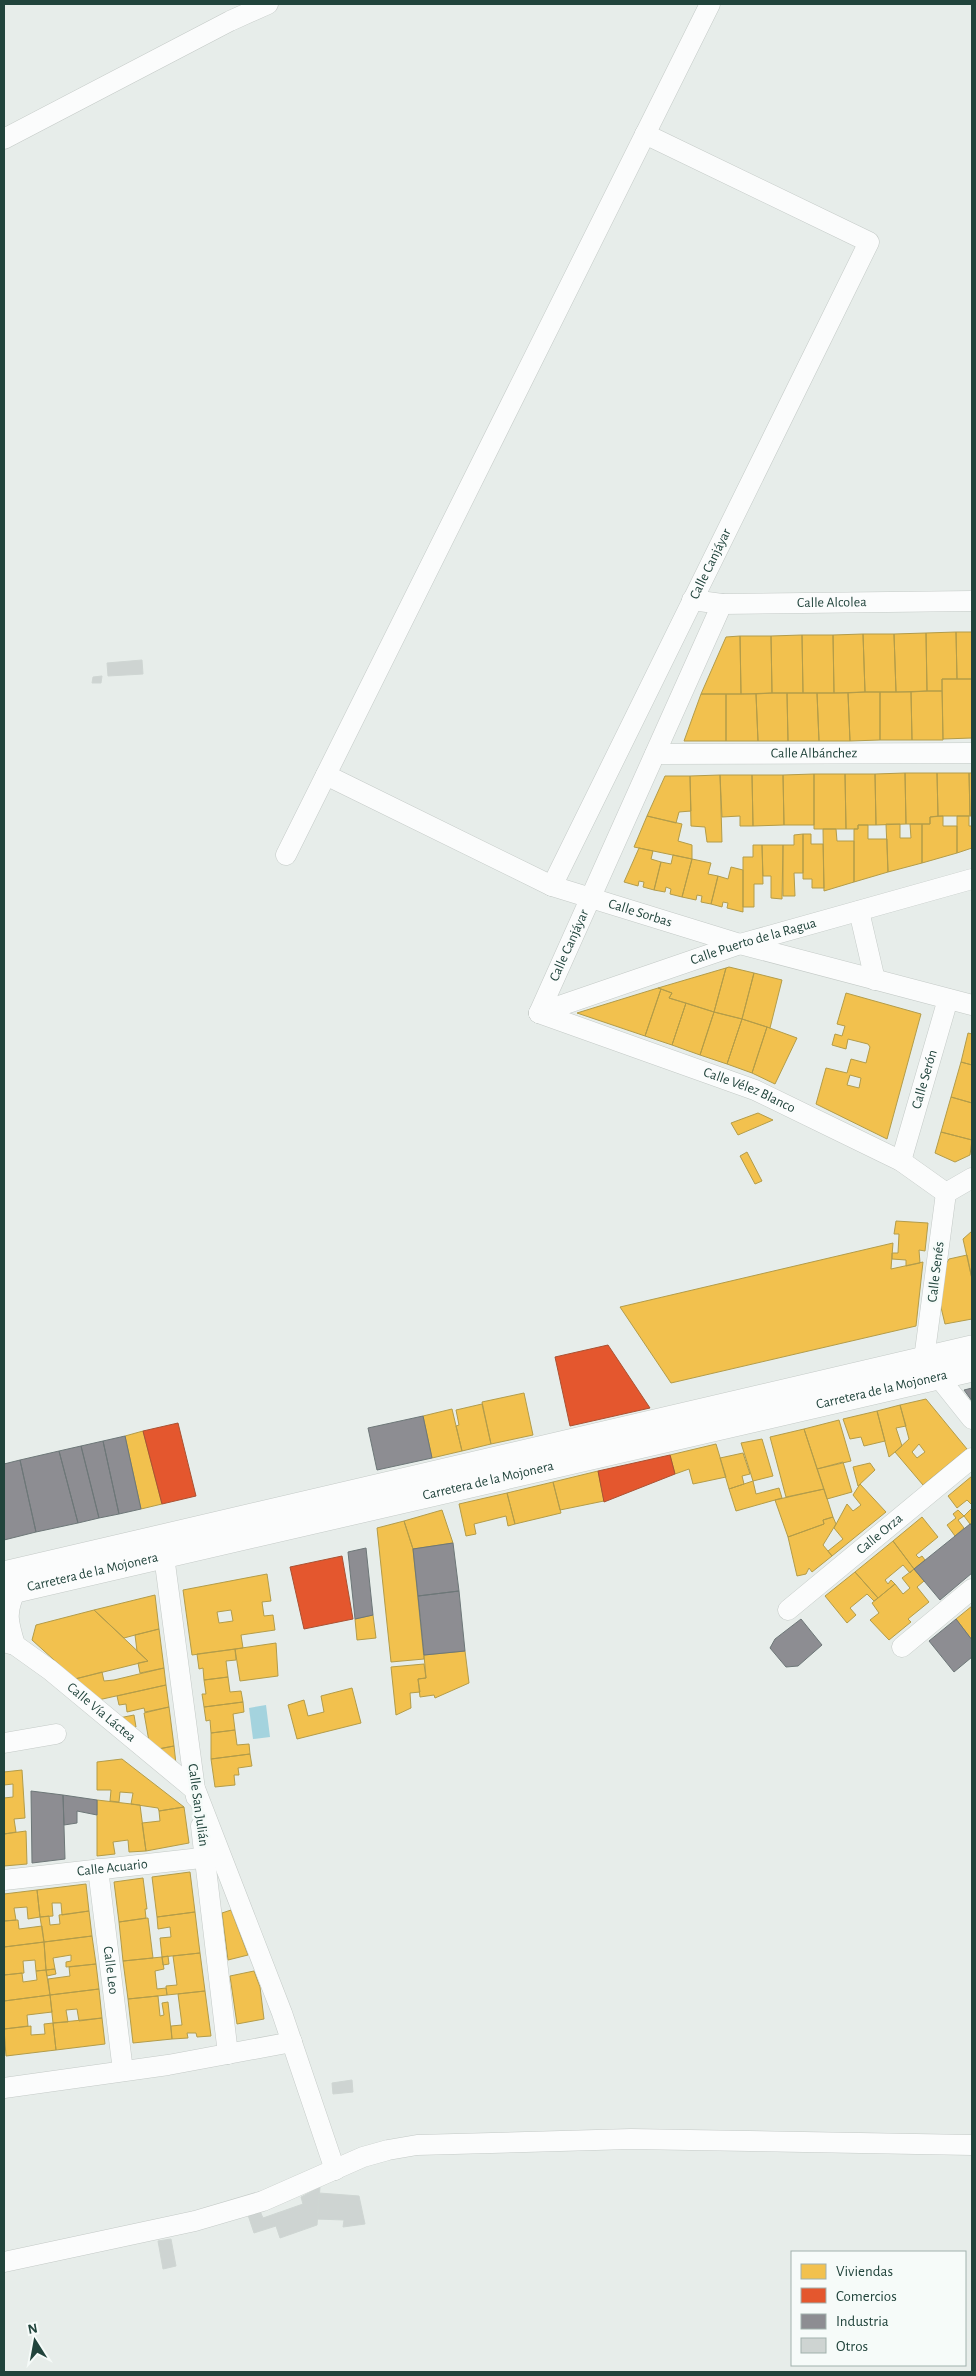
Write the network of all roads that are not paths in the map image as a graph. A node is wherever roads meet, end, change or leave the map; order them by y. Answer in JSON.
{"nodes":[{"id":1,"x":268,"y":4,"type":"edge"},
{"id":2,"x":710,"y":4,"type":"edge"},
{"id":3,"x":645,"y":134,"type":"junction"},
{"id":4,"x":4,"y":139,"type":"edge"},
{"id":5,"x":692,"y":600,"type":"junction"},
{"id":6,"x":972,"y":601,"type":"edge"},
{"id":7,"x":722,"y":604,"type":"junction"},
{"id":8,"x":972,"y":753,"type":"edge"},
{"id":9,"x":655,"y":754,"type":"junction"},
{"id":10,"x":326,"y":775,"type":"junction"},
{"id":11,"x":286,"y":854,"type":"dead end"},
{"id":12,"x":972,"y":879,"type":"edge"},
{"id":13,"x":552,"y":886,"type":"junction"},
{"id":14,"x":591,"y":898,"type":"junction"},
{"id":15,"x":859,"y":911,"type":"junction"},
{"id":16,"x":740,"y":944,"type":"junction"},
{"id":17,"x":875,"y":980,"type":"junction"},
{"id":18,"x":948,"y":998,"type":"junction"},
{"id":19,"x":972,"y":1005,"type":"edge"},
{"id":20,"x":539,"y":1013,"type":"junction"},
{"id":21,"x":901,"y":1161,"type":"junction"},
{"id":22,"x":972,"y":1178,"type":"edge"},
{"id":23,"x":946,"y":1193,"type":"junction"},
{"id":24,"x":972,"y":1348,"type":"edge"},
{"id":25,"x":932,"y":1368,"type":"junction"},
{"id":26,"x":972,"y":1369,"type":"edge"},
{"id":27,"x":972,"y":1419,"type":"edge"},
{"id":28,"x":972,"y":1458,"type":"edge"},
{"id":29,"x":164,"y":1556,"type":"junction"},
{"id":30,"x":8,"y":1587,"type":"edge"},
{"id":31,"x":972,"y":1589,"type":"edge"},
{"id":32,"x":788,"y":1610,"type":"dead end"},
{"id":33,"x":9,"y":1643,"type":"edge"},
{"id":34,"x":902,"y":1647,"type":"dead end"},
{"id":35,"x":56,"y":1734,"type":"dead end"},
{"id":36,"x":4,"y":1743,"type":"edge"},
{"id":37,"x":196,"y":1791,"type":"junction"},
{"id":38,"x":213,"y":1857,"type":"junction"},
{"id":39,"x":98,"y":1869,"type":"junction"},
{"id":40,"x":4,"y":1880,"type":"edge"},
{"id":41,"x":292,"y":2042,"type":"junction"},
{"id":42,"x":228,"y":2054,"type":"junction"},
{"id":43,"x":122,"y":2071,"type":"junction"},
{"id":44,"x":4,"y":2088,"type":"edge"},
{"id":45,"x":972,"y":2145,"type":"edge"},
{"id":46,"x":335,"y":2170,"type":"junction"},
{"id":47,"x":4,"y":2262,"type":"edge"}],
"edges":[{"from":1,"to":4,"type":"street"},
{"from":2,"to":3,"type":"street"},
{"from":3,"to":5,"type":"street","name":"Calle Canjáyar"},
{"from":3,"to":10,"type":"street"},
{"from":5,"to":7,"type":"street","name":"Calle Alcolea"},
{"from":5,"to":13,"type":"street","name":"Calle Canjáyar"},
{"from":6,"to":7,"type":"street","name":"Calle Alcolea"},
{"from":7,"to":9,"type":"street","name":"Calle Canjáyar"},
{"from":8,"to":9,"type":"street","name":"Calle Albánchez"},
{"from":9,"to":14,"type":"street","name":"Calle Canjáyar"},
{"from":10,"to":11,"type":"street"},
{"from":10,"to":13,"type":"street","name":"Calle Sorbas"},
{"from":12,"to":15,"type":"street","name":"Calle Puerto de la Ragua"},
{"from":13,"to":14,"type":"street","name":"Calle Sorbas"},
{"from":14,"to":16,"type":"street","name":"Calle Sorbas"},
{"from":14,"to":20,"type":"street","name":"Calle Canjáyar"},
{"from":15,"to":16,"type":"street","name":"Calle Puerto de la Ragua"},
{"from":15,"to":17,"type":"street"},
{"from":16,"to":17,"type":"street","name":"Calle Sorbas"},
{"from":16,"to":20,"type":"street","name":"Calle Puerto de la Ragua"},
{"from":17,"to":18,"type":"street","name":"Calle Sorbas"},
{"from":18,"to":19,"type":"street","name":"Calle Sorbas"},
{"from":18,"to":21,"type":"street","name":"Calle Serón"},
{"from":20,"to":21,"type":"street","name":"Calle Vélez Blanco"},
{"from":21,"to":23,"type":"street","name":"Calle Vélez Blanco"},
{"from":22,"to":23,"type":"street"},
{"from":23,"to":25,"type":"street","name":"Calle Senés"},
{"from":24,"to":25,"type":"street","name":"Carretera de la Mojonera"},
{"from":25,"to":26,"type":"street","name":"Carretera de la Mojonera"},
{"from":25,"to":27,"type":"street"},
{"from":25,"to":29,"type":"street","name":"Carretera de la Mojonera"},
{"from":25,"to":30,"type":"street","name":"Carretera de la Mojonera"},
{"from":28,"to":32,"type":"street","name":"Calle Orza"},
{"from":29,"to":30,"type":"street","name":"Carretera de la Mojonera"},
{"from":29,"to":37,"type":"street","name":"Calle San Julián"},
{"from":30,"to":33,"type":"street"},
{"from":31,"to":34,"type":"street"},
{"from":33,"to":37,"type":"street","name":"Calle Vía Láctea"},
{"from":35,"to":36,"type":"street"},
{"from":37,"to":38,"type":"street","name":"Calle San Julián"},
{"from":38,"to":39,"type":"street","name":"Calle Acuario"},
{"from":38,"to":41,"type":"street"},
{"from":38,"to":42,"type":"street","name":"Calle San Julián"},
{"from":39,"to":40,"type":"street","name":"Calle Acuario"},
{"from":39,"to":43,"type":"street","name":"Calle Leo"},
{"from":41,"to":42,"type":"street"},
{"from":41,"to":46,"type":"street"},
{"from":42,"to":43,"type":"street"},
{"from":43,"to":44,"type":"street"},
{"from":45,"to":46,"type":"street"},
{"from":46,"to":47,"type":"street"}]}
